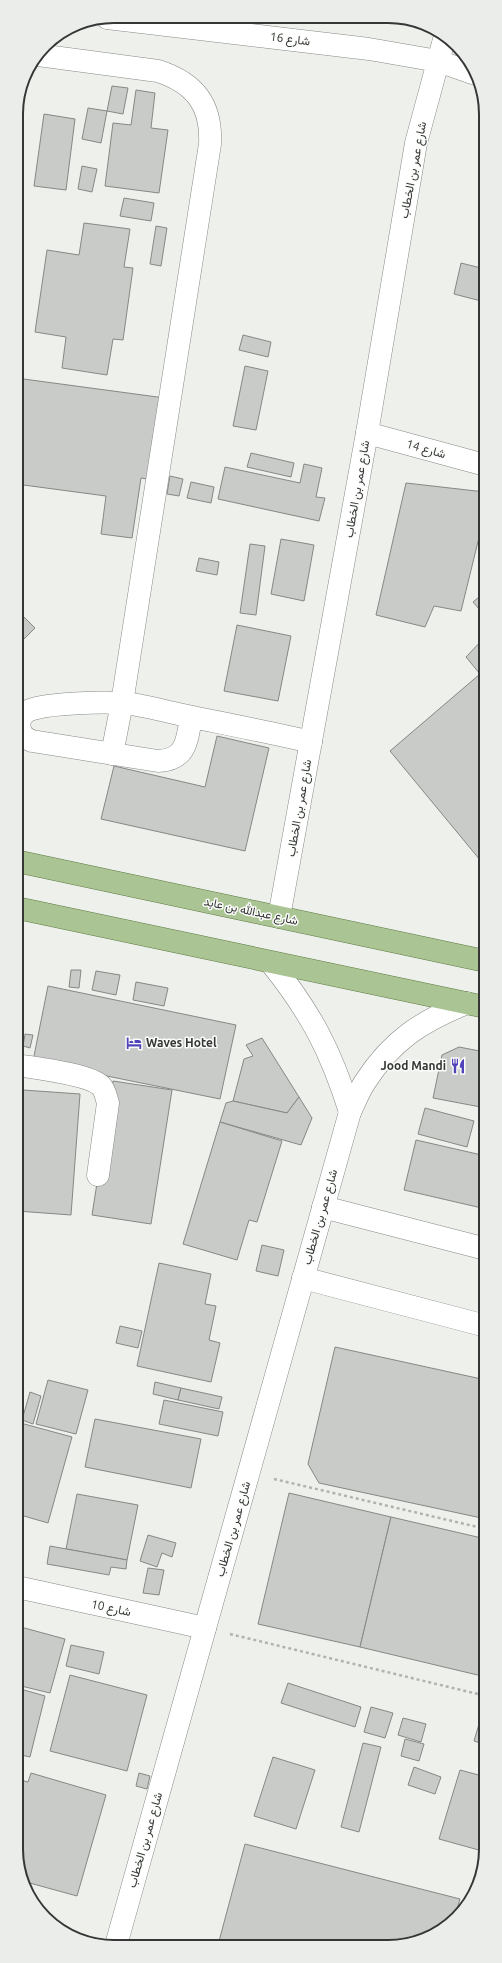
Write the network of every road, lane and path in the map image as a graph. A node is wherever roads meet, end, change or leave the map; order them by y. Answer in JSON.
{"nodes":[{"id":1,"x":149,"y":23,"type":"edge"},
{"id":2,"x":443,"y":42,"type":"edge"},
{"id":3,"x":45,"y":56,"type":"edge"},
{"id":4,"x":438,"y":61,"type":"junction"},
{"id":5,"x":467,"y":69,"type":"edge"},
{"id":6,"x":367,"y":432,"type":"junction"},
{"id":7,"x":479,"y":463,"type":"edge"},
{"id":8,"x":122,"y":703,"type":"junction"},
{"id":9,"x":23,"y":714,"type":"edge"},
{"id":10,"x":191,"y":717,"type":"junction"},
{"id":11,"x":23,"y":735,"type":"edge"},
{"id":12,"x":311,"y":742,"type":"junction"},
{"id":13,"x":112,"y":754,"type":"junction"},
{"id":14,"x":23,"y":862,"type":"edge"},
{"id":15,"x":23,"y":912,"type":"edge"},
{"id":16,"x":278,"y":917,"type":"junction"},
{"id":17,"x":479,"y":960,"type":"edge"},
{"id":18,"x":271,"y":963,"type":"junction"},
{"id":19,"x":476,"y":1005,"type":"edge"},
{"id":20,"x":23,"y":1066,"type":"edge"},
{"id":21,"x":350,"y":1112,"type":"junction"},
{"id":22,"x":98,"y":1175,"type":"dead end"},
{"id":23,"x":323,"y":1207,"type":"junction"},
{"id":24,"x":479,"y":1247,"type":"edge"},
{"id":25,"x":303,"y":1278,"type":"junction"},
{"id":26,"x":479,"y":1324,"type":"edge"},
{"id":27,"x":248,"y":1472,"type":"junction"},
{"id":28,"x":479,"y":1527,"type":"edge"},
{"id":29,"x":23,"y":1588,"type":"edge"},
{"id":30,"x":205,"y":1628,"type":"junction"},
{"id":31,"x":479,"y":1694,"type":"edge"},
{"id":32,"x":117,"y":1940,"type":"edge"}],
"edges":[{"from":1,"to":4,"type":"street","name":"شارع 16"},
{"from":2,"to":4,"type":"street","name":"شارع عمر بن الخطاب"},
{"from":3,"to":8,"type":"street"},
{"from":4,"to":5,"type":"street","name":"شارع 16"},
{"from":4,"to":6,"type":"street","name":"شارع عمر بن الخطاب"},
{"from":6,"to":7,"type":"street","name":"شارع 14"},
{"from":6,"to":12,"type":"street","name":"شارع عمر بن الخطاب"},
{"from":8,"to":9,"type":"street"},
{"from":8,"to":10,"type":"street"},
{"from":8,"to":13,"type":"street"},
{"from":10,"to":12,"type":"street"},
{"from":10,"to":13,"type":"street"},
{"from":11,"to":13,"type":"street"},
{"from":12,"to":16,"type":"street","name":"شارع عمر بن الخطاب"},
{"from":14,"to":16,"type":"main road","name":"شارع عبدالله بن عابد"},
{"from":15,"to":18,"type":"main road"},
{"from":16,"to":17,"type":"main road","name":"شارع عبدالله بن عابد"},
{"from":18,"to":19,"type":"main road"},
{"from":18,"to":21,"type":"street"},
{"from":19,"to":21,"type":"street","name":"شارع عمر بن الخطاب"},
{"from":20,"to":22,"type":"street"},
{"from":21,"to":23,"type":"street","name":"شارع عمر بن الخطاب"},
{"from":23,"to":24,"type":"street"},
{"from":23,"to":25,"type":"street","name":"شارع عمر بن الخطاب"},
{"from":25,"to":26,"type":"street"},
{"from":25,"to":27,"type":"street","name":"شارع عمر بن الخطاب"},
{"from":27,"to":28,"type":"path"},
{"from":27,"to":30,"type":"street","name":"شارع عمر بن الخطاب"},
{"from":29,"to":30,"type":"street","name":"شارع 10"},
{"from":30,"to":31,"type":"path"},
{"from":30,"to":32,"type":"street","name":"شارع عمر بن الخطاب"}]}
